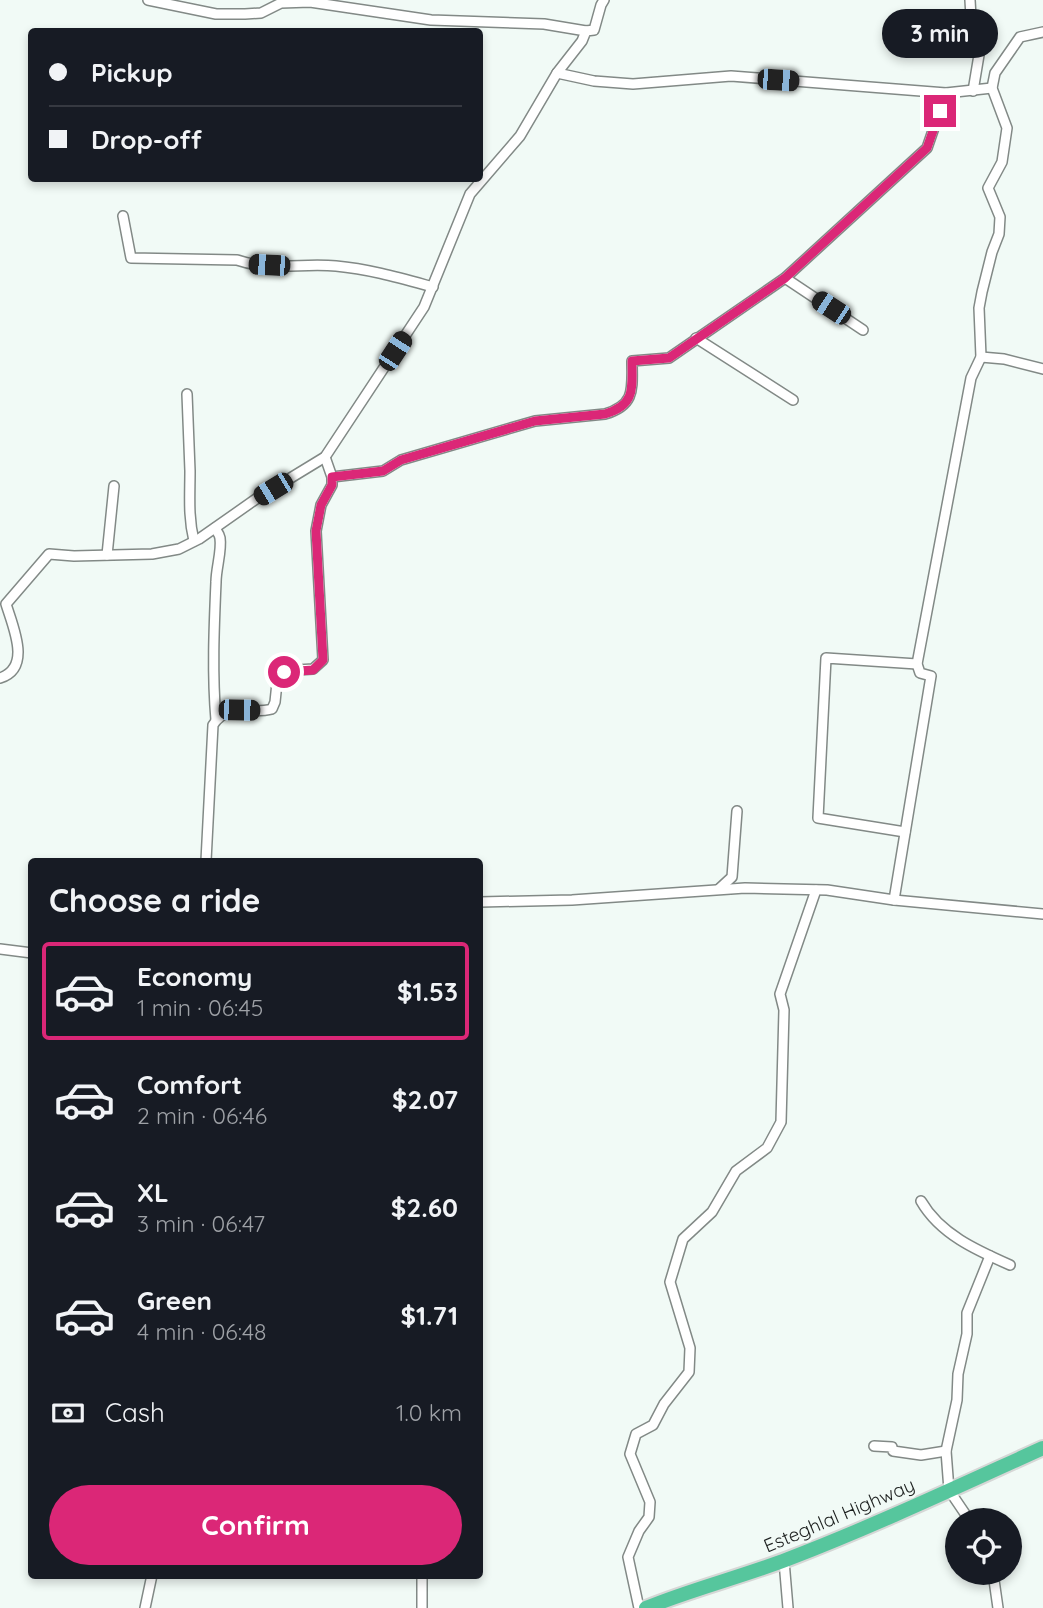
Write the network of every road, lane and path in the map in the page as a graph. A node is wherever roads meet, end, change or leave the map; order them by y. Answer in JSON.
{"nodes":[{"id":1,"x":148,"y":0,"type":"edge"},
{"id":2,"x":604,"y":0,"type":"edge"},
{"id":3,"x":970,"y":0,"type":"edge"},
{"id":4,"x":273,"y":4,"type":"edge"},
{"id":5,"x":586,"y":31,"type":"junction"},
{"id":6,"x":1043,"y":32,"type":"edge"},
{"id":7,"x":557,"y":73,"type":"junction"},
{"id":8,"x":992,"y":88,"type":"junction"},
{"id":9,"x":977,"y":90,"type":"junction"},
{"id":10,"x":946,"y":93,"type":"junction"},
{"id":11,"x":483,"y":179,"type":"edge"},
{"id":12,"x":480,"y":182,"type":"edge"},
{"id":13,"x":123,"y":216,"type":"dead end"},
{"id":14,"x":785,"y":278,"type":"junction"},
{"id":15,"x":433,"y":288,"type":"junction"},
{"id":16,"x":863,"y":330,"type":"dead end"},
{"id":17,"x":696,"y":338,"type":"junction"},
{"id":18,"x":981,"y":357,"type":"junction"},
{"id":19,"x":1043,"y":369,"type":"edge"},
{"id":20,"x":187,"y":394,"type":"dead end"},
{"id":21,"x":793,"y":400,"type":"dead end"},
{"id":22,"x":325,"y":457,"type":"junction"},
{"id":23,"x":332,"y":477,"type":"junction"},
{"id":24,"x":114,"y":486,"type":"dead end"},
{"id":25,"x":215,"y":528,"type":"junction"},
{"id":26,"x":194,"y":541,"type":"junction"},
{"id":27,"x":107,"y":555,"type":"junction"},
{"id":28,"x":917,"y":663,"type":"junction"},
{"id":29,"x":0,"y":678,"type":"edge"},
{"id":30,"x":216,"y":720,"type":"junction"},
{"id":31,"x":737,"y":811,"type":"dead end"},
{"id":32,"x":905,"y":832,"type":"junction"},
{"id":33,"x":206,"y":858,"type":"edge"},
{"id":34,"x":719,"y":889,"type":"junction"},
{"id":35,"x":816,"y":890,"type":"junction"},
{"id":36,"x":894,"y":900,"type":"junction"},
{"id":37,"x":483,"y":902,"type":"edge"},
{"id":38,"x":1043,"y":914,"type":"edge"},
{"id":39,"x":0,"y":950,"type":"edge"},
{"id":40,"x":28,"y":953,"type":"edge"},
{"id":41,"x":920,"y":1201,"type":"dead end"},
{"id":42,"x":990,"y":1256,"type":"junction"},
{"id":43,"x":1010,"y":1265,"type":"dead end"},
{"id":44,"x":874,"y":1446,"type":"dead end"},
{"id":45,"x":1043,"y":1446,"type":"edge"},
{"id":46,"x":946,"y":1451,"type":"junction"},
{"id":47,"x":949,"y":1490,"type":"junction"},
{"id":48,"x":961,"y":1508,"type":"edge"},
{"id":49,"x":784,"y":1561,"type":"junction"},
{"id":50,"x":151,"y":1579,"type":"edge"},
{"id":51,"x":422,"y":1579,"type":"edge"},
{"id":52,"x":995,"y":1585,"type":"edge"},
{"id":53,"x":145,"y":1608,"type":"edge"},
{"id":54,"x":422,"y":1608,"type":"edge"},
{"id":55,"x":639,"y":1608,"type":"edge"},
{"id":56,"x":646,"y":1608,"type":"edge"},
{"id":57,"x":788,"y":1608,"type":"edge"},
{"id":58,"x":998,"y":1608,"type":"edge"}],
"edges":[{"from":1,"to":4,"type":"street"},
{"from":2,"to":5,"type":"street"},
{"from":3,"to":9,"type":"street"},
{"from":4,"to":5,"type":"street"},
{"from":5,"to":7,"type":"street"},
{"from":6,"to":8,"type":"street"},
{"from":7,"to":10,"type":"street"},
{"from":7,"to":11,"type":"street"},
{"from":8,"to":9,"type":"street"},
{"from":8,"to":18,"type":"street"},
{"from":9,"to":10,"type":"street"},
{"from":10,"to":14,"type":"street"},
{"from":12,"to":15,"type":"street"},
{"from":13,"to":15,"type":"street"},
{"from":14,"to":16,"type":"street"},
{"from":14,"to":17,"type":"street"},
{"from":15,"to":22,"type":"street"},
{"from":17,"to":21,"type":"street"},
{"from":17,"to":23,"type":"street"},
{"from":18,"to":19,"type":"street"},
{"from":18,"to":28,"type":"street"},
{"from":20,"to":26,"type":"street"},
{"from":22,"to":23,"type":"street"},
{"from":22,"to":25,"type":"street"},
{"from":23,"to":30,"type":"street"},
{"from":24,"to":27,"type":"street"},
{"from":25,"to":26,"type":"street"},
{"from":25,"to":30,"type":"street"},
{"from":26,"to":27,"type":"street"},
{"from":27,"to":29,"type":"street"},
{"from":28,"to":32,"type":"street"},
{"from":28,"to":32,"type":"street"},
{"from":30,"to":33,"type":"street"},
{"from":31,"to":34,"type":"street"},
{"from":32,"to":36,"type":"street"},
{"from":34,"to":35,"type":"street"},
{"from":34,"to":37,"type":"street"},
{"from":35,"to":36,"type":"street"},
{"from":35,"to":55,"type":"street"},
{"from":36,"to":38,"type":"street"},
{"from":39,"to":40,"type":"street"},
{"from":41,"to":42,"type":"street"},
{"from":42,"to":43,"type":"street"},
{"from":42,"to":46,"type":"street"},
{"from":44,"to":46,"type":"street"},
{"from":45,"to":47,"type":"highway","name":"Esteghlal Highway"},
{"from":46,"to":47,"type":"street"},
{"from":47,"to":48,"type":"street"},
{"from":47,"to":49,"type":"highway","name":"Esteghlal Highway"},
{"from":49,"to":56,"type":"highway","name":"Esteghlal Highway"},
{"from":49,"to":57,"type":"street"},
{"from":50,"to":53,"type":"street"},
{"from":51,"to":54,"type":"street"},
{"from":52,"to":58,"type":"street"}]}
